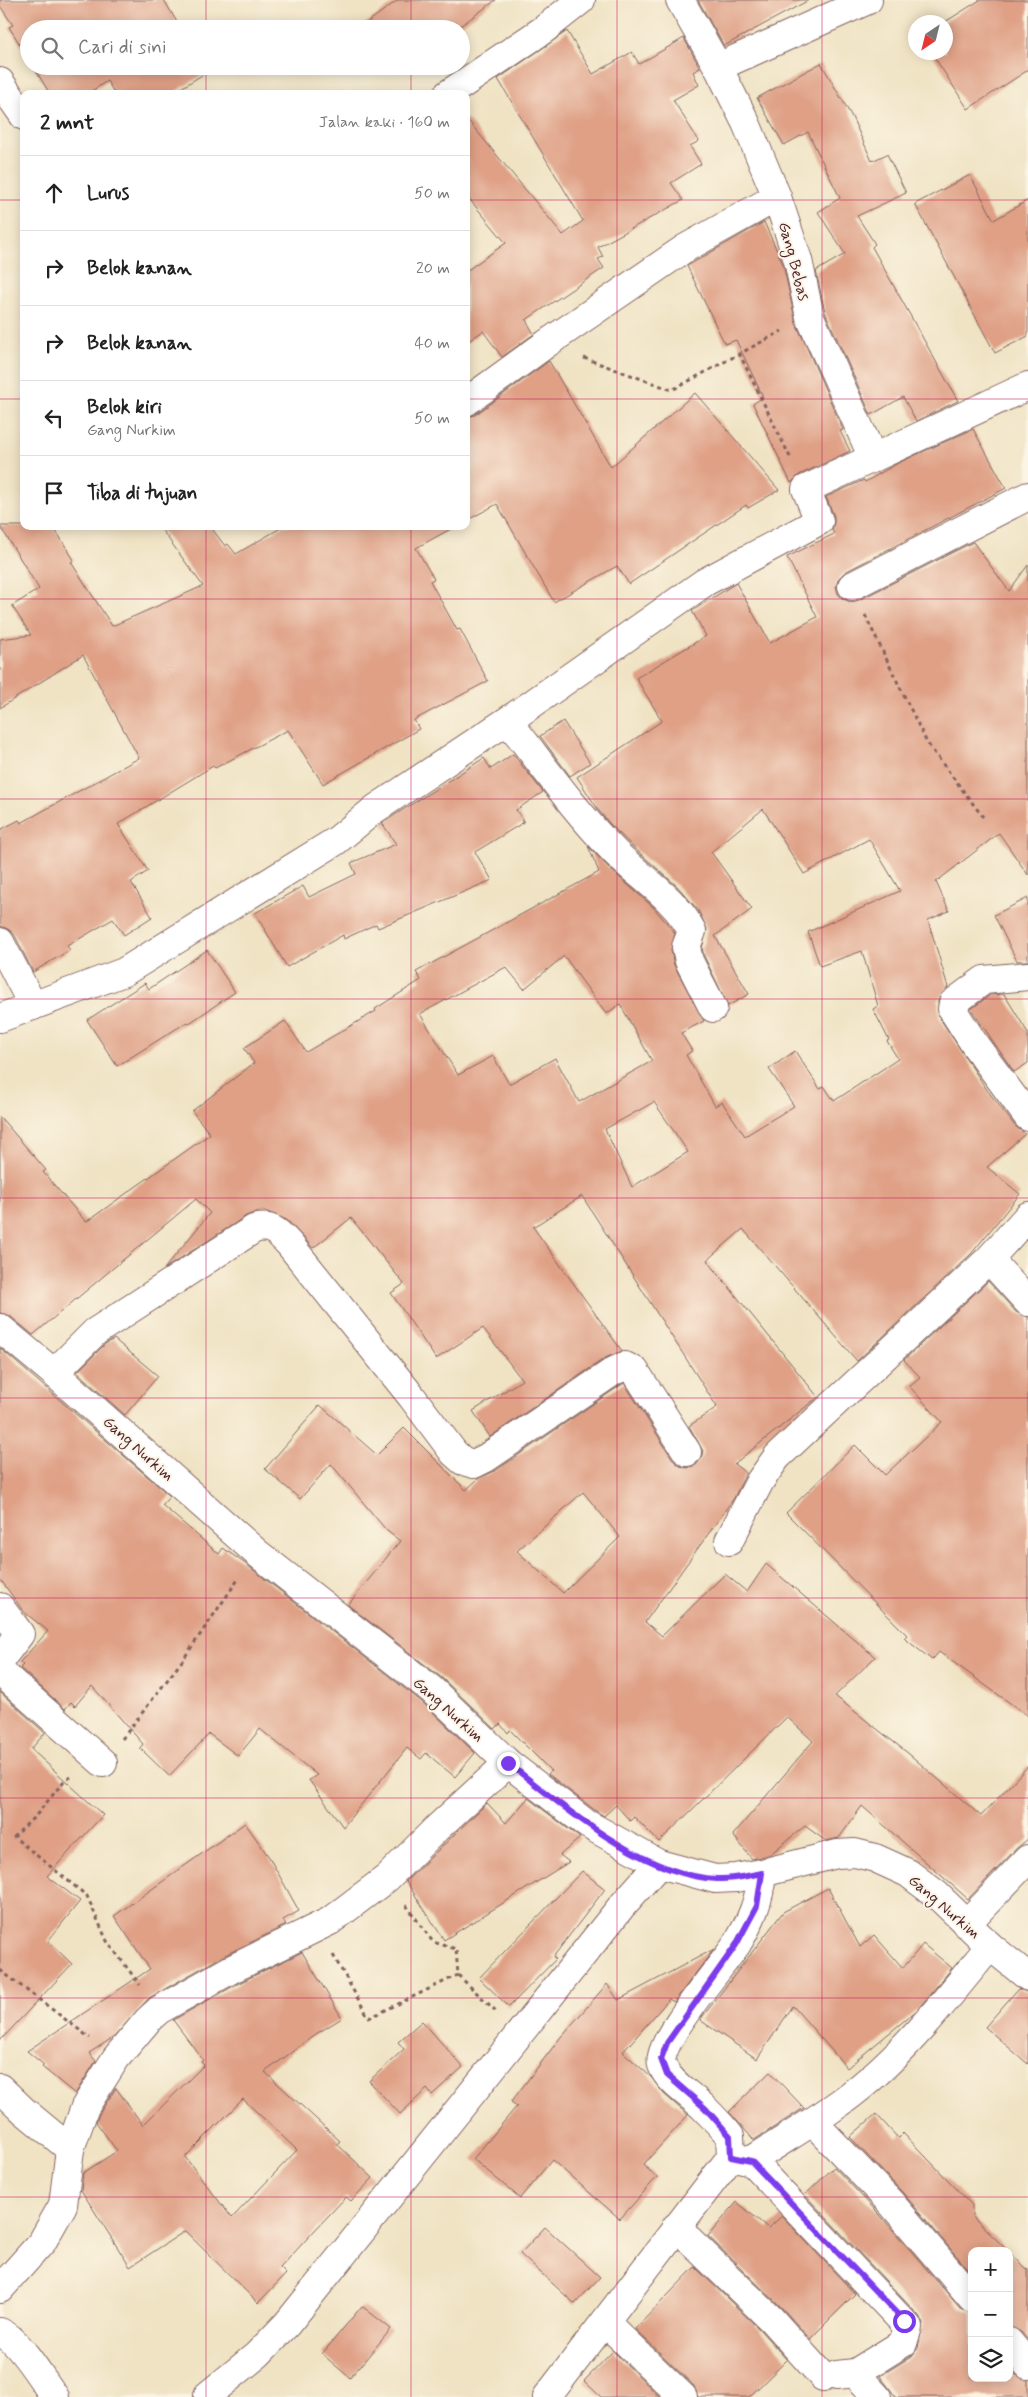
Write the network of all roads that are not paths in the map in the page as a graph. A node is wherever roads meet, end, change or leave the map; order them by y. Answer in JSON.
{"nodes":[{"id":1,"x":581,"y":0,"type":"edge"},
{"id":2,"x":680,"y":0,"type":"edge"},
{"id":3,"x":868,"y":0,"type":"edge"},
{"id":4,"x":718,"y":67,"type":"junction"},
{"id":5,"x":0,"y":82,"type":"edge"},
{"id":6,"x":454,"y":90,"type":"edge"},
{"id":7,"x":20,"y":110,"type":"edge"},
{"id":8,"x":777,"y":197,"type":"junction"},
{"id":9,"x":1028,"y":386,"type":"edge"},
{"id":10,"x":470,"y":399,"type":"edge"},
{"id":11,"x":873,"y":458,"type":"junction"},
{"id":12,"x":1028,"y":496,"type":"edge"},
{"id":13,"x":852,"y":586,"type":"road end"},
{"id":14,"x":508,"y":721,"type":"junction"},
{"id":15,"x":0,"y":942,"type":"edge"},
{"id":16,"x":1028,"y":976,"type":"edge"},
{"id":17,"x":33,"y":1006,"type":"junction"},
{"id":18,"x":713,"y":1008,"type":"dead end"},
{"id":19,"x":0,"y":1018,"type":"edge"},
{"id":20,"x":1028,"y":1117,"type":"edge"},
{"id":21,"x":1028,"y":1216,"type":"edge"},
{"id":22,"x":989,"y":1259,"type":"junction"},
{"id":23,"x":1028,"y":1302,"type":"edge"},
{"id":24,"x":0,"y":1328,"type":"edge"},
{"id":25,"x":54,"y":1373,"type":"junction"},
{"id":26,"x":687,"y":1452,"type":"dead end"},
{"id":27,"x":730,"y":1541,"type":"dead end"},
{"id":28,"x":0,"y":1607,"type":"edge"},
{"id":29,"x":1,"y":1671,"type":"edge"},
{"id":30,"x":103,"y":1763,"type":"road end"},
{"id":31,"x":508,"y":1763,"type":"junction"},
{"id":32,"x":1028,"y":1859,"type":"edge"},
{"id":33,"x":659,"y":1864,"type":"junction"},
{"id":34,"x":762,"y":1873,"type":"junction"},
{"id":35,"x":966,"y":1924,"type":"junction"},
{"id":36,"x":990,"y":1946,"type":"junction"},
{"id":37,"x":1028,"y":1977,"type":"edge"},
{"id":38,"x":0,"y":2088,"type":"edge"},
{"id":39,"x":813,"y":2122,"type":"junction"},
{"id":40,"x":70,"y":2149,"type":"junction"},
{"id":41,"x":741,"y":2159,"type":"junction"},
{"id":42,"x":676,"y":2227,"type":"junction"},
{"id":43,"x":0,"y":2288,"type":"edge"},
{"id":44,"x":968,"y":2293,"type":"edge"},
{"id":45,"x":605,"y":2322,"type":"junction"},
{"id":46,"x":0,"y":2332,"type":"edge"},
{"id":47,"x":1013,"y":2347,"type":"edge"},
{"id":48,"x":1028,"y":2365,"type":"edge"},
{"id":49,"x":855,"y":2372,"type":"junction"},
{"id":50,"x":821,"y":2387,"type":"edge"},
{"id":51,"x":208,"y":2394,"type":"dead end"},
{"id":52,"x":55,"y":2397,"type":"edge"},
{"id":53,"x":547,"y":2397,"type":"edge"},
{"id":54,"x":683,"y":2397,"type":"edge"},
{"id":55,"x":877,"y":2397,"type":"edge"}],
"edges":[{"from":1,"to":6,"type":"street"},
{"from":2,"to":4,"type":"street","name":"Gang Bebas"},
{"from":3,"to":4,"type":"street"},
{"from":4,"to":8,"type":"street","name":"Gang Bebas"},
{"from":5,"to":7,"type":"street"},
{"from":8,"to":10,"type":"street"},
{"from":8,"to":11,"type":"street","name":"Gang Bebas"},
{"from":9,"to":11,"type":"street"},
{"from":11,"to":14,"type":"street"},
{"from":12,"to":13,"type":"street"},
{"from":14,"to":17,"type":"street"},
{"from":14,"to":18,"type":"street"},
{"from":15,"to":17,"type":"street"},
{"from":16,"to":20,"type":"street"},
{"from":17,"to":19,"type":"street"},
{"from":21,"to":22,"type":"street"},
{"from":22,"to":23,"type":"street"},
{"from":22,"to":27,"type":"street"},
{"from":24,"to":25,"type":"street","name":"Gang Nurkim"},
{"from":25,"to":26,"type":"street"},
{"from":25,"to":31,"type":"street","name":"Gang Nurkim"},
{"from":28,"to":29,"type":"street"},
{"from":29,"to":30,"type":"street"},
{"from":31,"to":33,"type":"street","name":"Gang Nurkim"},
{"from":31,"to":40,"type":"street"},
{"from":32,"to":35,"type":"street"},
{"from":33,"to":34,"type":"street","name":"Gang Nurkim"},
{"from":33,"to":51,"type":"street"},
{"from":34,"to":35,"type":"street","name":"Gang Nurkim"},
{"from":34,"to":41,"type":"street"},
{"from":35,"to":36,"type":"street","name":"Gang Nurkim"},
{"from":36,"to":37,"type":"street","name":"Gang Nurkim"},
{"from":36,"to":39,"type":"street"},
{"from":38,"to":40,"type":"street"},
{"from":39,"to":41,"type":"street"},
{"from":39,"to":44,"type":"street"},
{"from":40,"to":43,"type":"street"},
{"from":41,"to":42,"type":"street"},
{"from":41,"to":49,"type":"street"},
{"from":42,"to":45,"type":"street"},
{"from":42,"to":50,"type":"street"},
{"from":45,"to":53,"type":"street"},
{"from":45,"to":54,"type":"street"},
{"from":46,"to":52,"type":"street"},
{"from":47,"to":48,"type":"street"},
{"from":49,"to":50,"type":"street"},
{"from":49,"to":55,"type":"street"}]}
